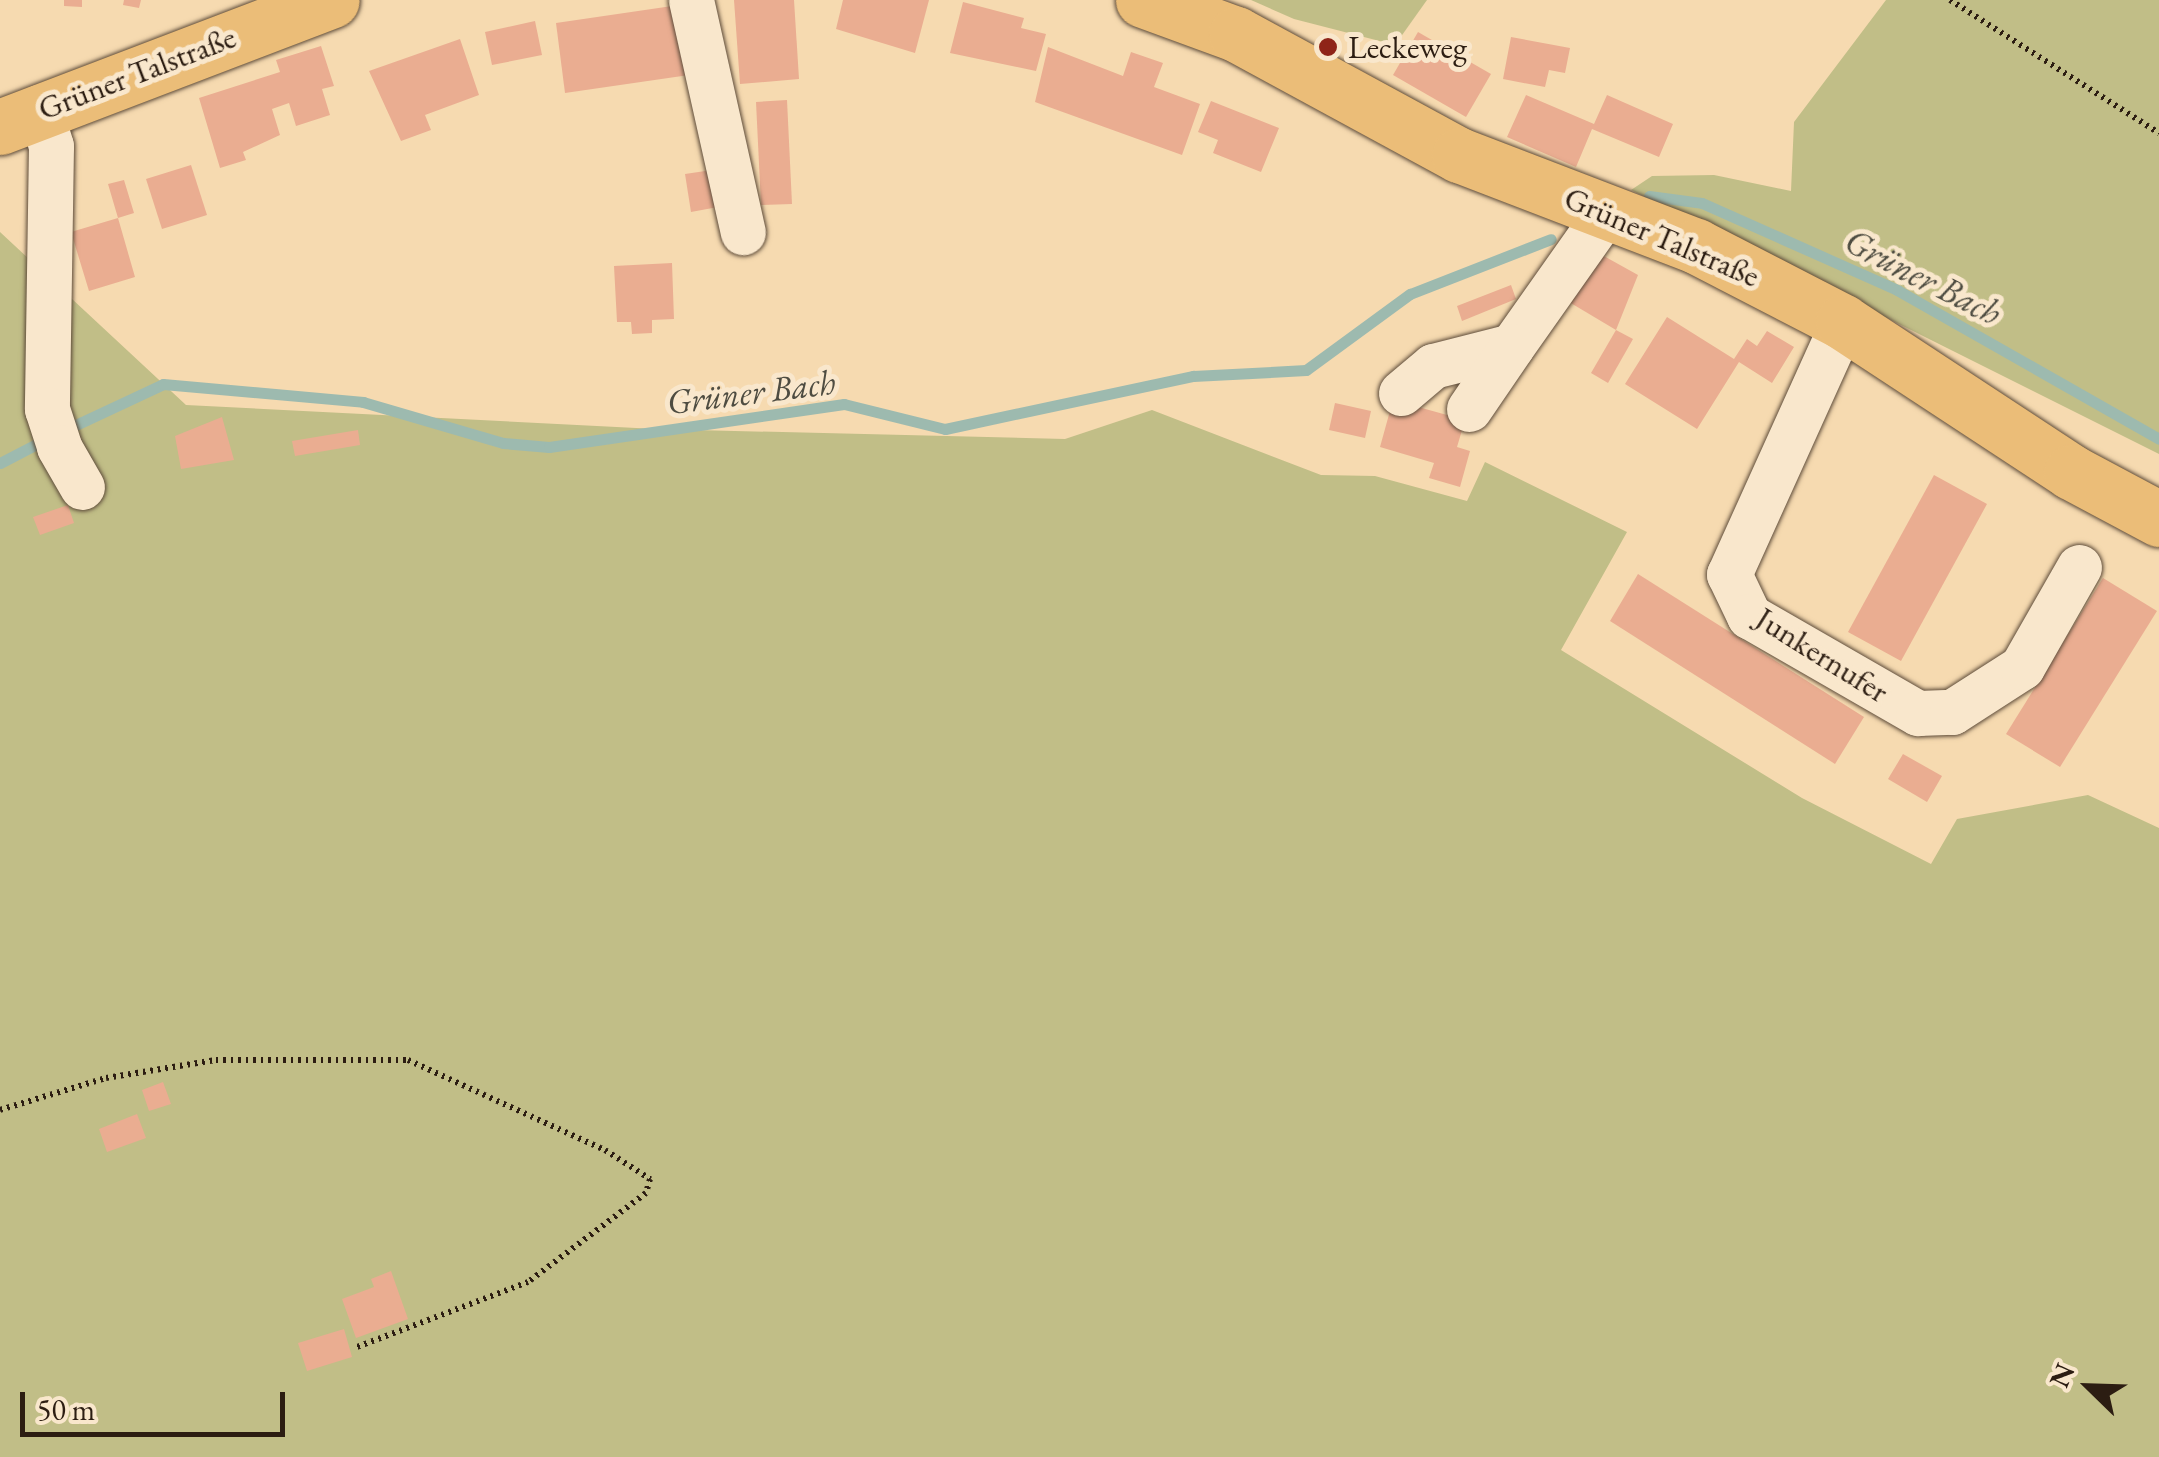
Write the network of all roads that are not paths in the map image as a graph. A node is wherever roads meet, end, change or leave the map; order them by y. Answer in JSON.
{"nodes":[{"id":1,"x":332,"y":0,"type":"edge"},
{"id":2,"x":691,"y":0,"type":"edge"},
{"id":3,"x":1143,"y":0,"type":"edge"},
{"id":4,"x":20,"y":117,"type":"edge"},
{"id":5,"x":1608,"y":210,"type":"junction"},
{"id":6,"x":743,"y":232,"type":"dead end"},
{"id":7,"x":1843,"y":322,"type":"junction"},
{"id":8,"x":1512,"y":346,"type":"junction"},
{"id":9,"x":1401,"y":392,"type":"dead end"},
{"id":10,"x":1470,"y":409,"type":"dead end"},
{"id":11,"x":82,"y":487,"type":"dead end"},
{"id":12,"x":2159,"y":519,"type":"edge"},
{"id":13,"x":2079,"y":567,"type":"dead end"}],
"edges":[{"from":1,"to":4,"type":"main road","name":"Grüner Talstraße"},
{"from":2,"to":6,"type":"street"},
{"from":3,"to":5,"type":"main road","name":"Grüner Talstraße"},
{"from":4,"to":11,"type":"street"},
{"from":5,"to":7,"type":"main road","name":"Grüner Talstraße"},
{"from":5,"to":8,"type":"street"},
{"from":7,"to":12,"type":"main road","name":"Grüner Talstraße"},
{"from":7,"to":13,"type":"street","name":"Junkernufer"},
{"from":8,"to":9,"type":"street"},
{"from":8,"to":10,"type":"street"}]}
